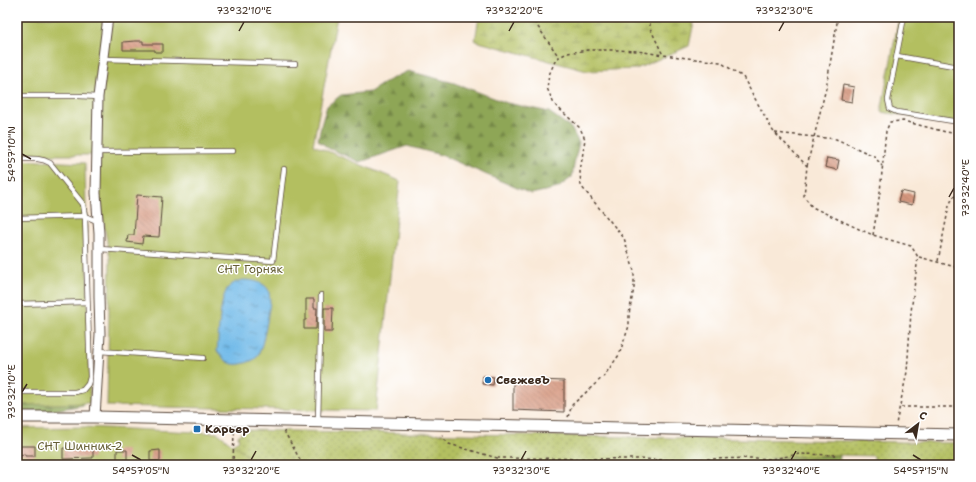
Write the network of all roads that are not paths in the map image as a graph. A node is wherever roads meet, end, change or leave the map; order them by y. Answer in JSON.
{"nodes":[{"id":1,"x":108,"y":17,"type":"edge"},
{"id":2,"x":904,"y":17,"type":"edge"},
{"id":3,"x":897,"y":56,"type":"junction"},
{"id":4,"x":103,"y":59,"type":"junction"},
{"id":5,"x":295,"y":64,"type":"dead end"},
{"id":6,"x":959,"y":67,"type":"edge"},
{"id":7,"x":17,"y":96,"type":"edge"},
{"id":8,"x":98,"y":97,"type":"junction"},
{"id":9,"x":959,"y":122,"type":"edge"},
{"id":10,"x":233,"y":151,"type":"dead end"},
{"id":11,"x":97,"y":152,"type":"junction"},
{"id":12,"x":17,"y":159,"type":"edge"},
{"id":13,"x":284,"y":168,"type":"dead end"},
{"id":14,"x":85,"y":216,"type":"junction"},
{"id":15,"x":17,"y":218,"type":"edge"},
{"id":16,"x":99,"y":222,"type":"junction"},
{"id":17,"x":100,"y":249,"type":"junction"},
{"id":18,"x":321,"y":295,"type":"dead end"},
{"id":19,"x":87,"y":302,"type":"junction"},
{"id":20,"x":17,"y":304,"type":"edge"},
{"id":21,"x":99,"y":351,"type":"junction"},
{"id":22,"x":203,"y":358,"type":"dead end"},
{"id":23,"x":17,"y":392,"type":"edge"},
{"id":24,"x":17,"y":417,"type":"edge"},
{"id":25,"x":95,"y":417,"type":"junction"},
{"id":26,"x":318,"y":421,"type":"junction"},
{"id":27,"x":959,"y":435,"type":"edge"}],
"edges":[{"from":1,"to":4,"type":"street"},
{"from":2,"to":3,"type":"lane"},
{"from":3,"to":6,"type":"lane"},
{"from":3,"to":9,"type":"lane"},
{"from":4,"to":5,"type":"lane"},
{"from":4,"to":8,"type":"street"},
{"from":7,"to":8,"type":"lane"},
{"from":8,"to":11,"type":"street"},
{"from":10,"to":11,"type":"lane"},
{"from":11,"to":16,"type":"street"},
{"from":12,"to":14,"type":"lane"},
{"from":13,"to":17,"type":"lane"},
{"from":14,"to":15,"type":"lane"},
{"from":14,"to":16,"type":"lane"},
{"from":14,"to":19,"type":"lane"},
{"from":16,"to":17,"type":"street"},
{"from":17,"to":21,"type":"street"},
{"from":18,"to":26,"type":"lane"},
{"from":19,"to":20,"type":"lane"},
{"from":19,"to":23,"type":"lane"},
{"from":21,"to":22,"type":"lane"},
{"from":21,"to":25,"type":"street"},
{"from":24,"to":25,"type":"street"},
{"from":25,"to":26,"type":"street"},
{"from":26,"to":27,"type":"street"}]}
